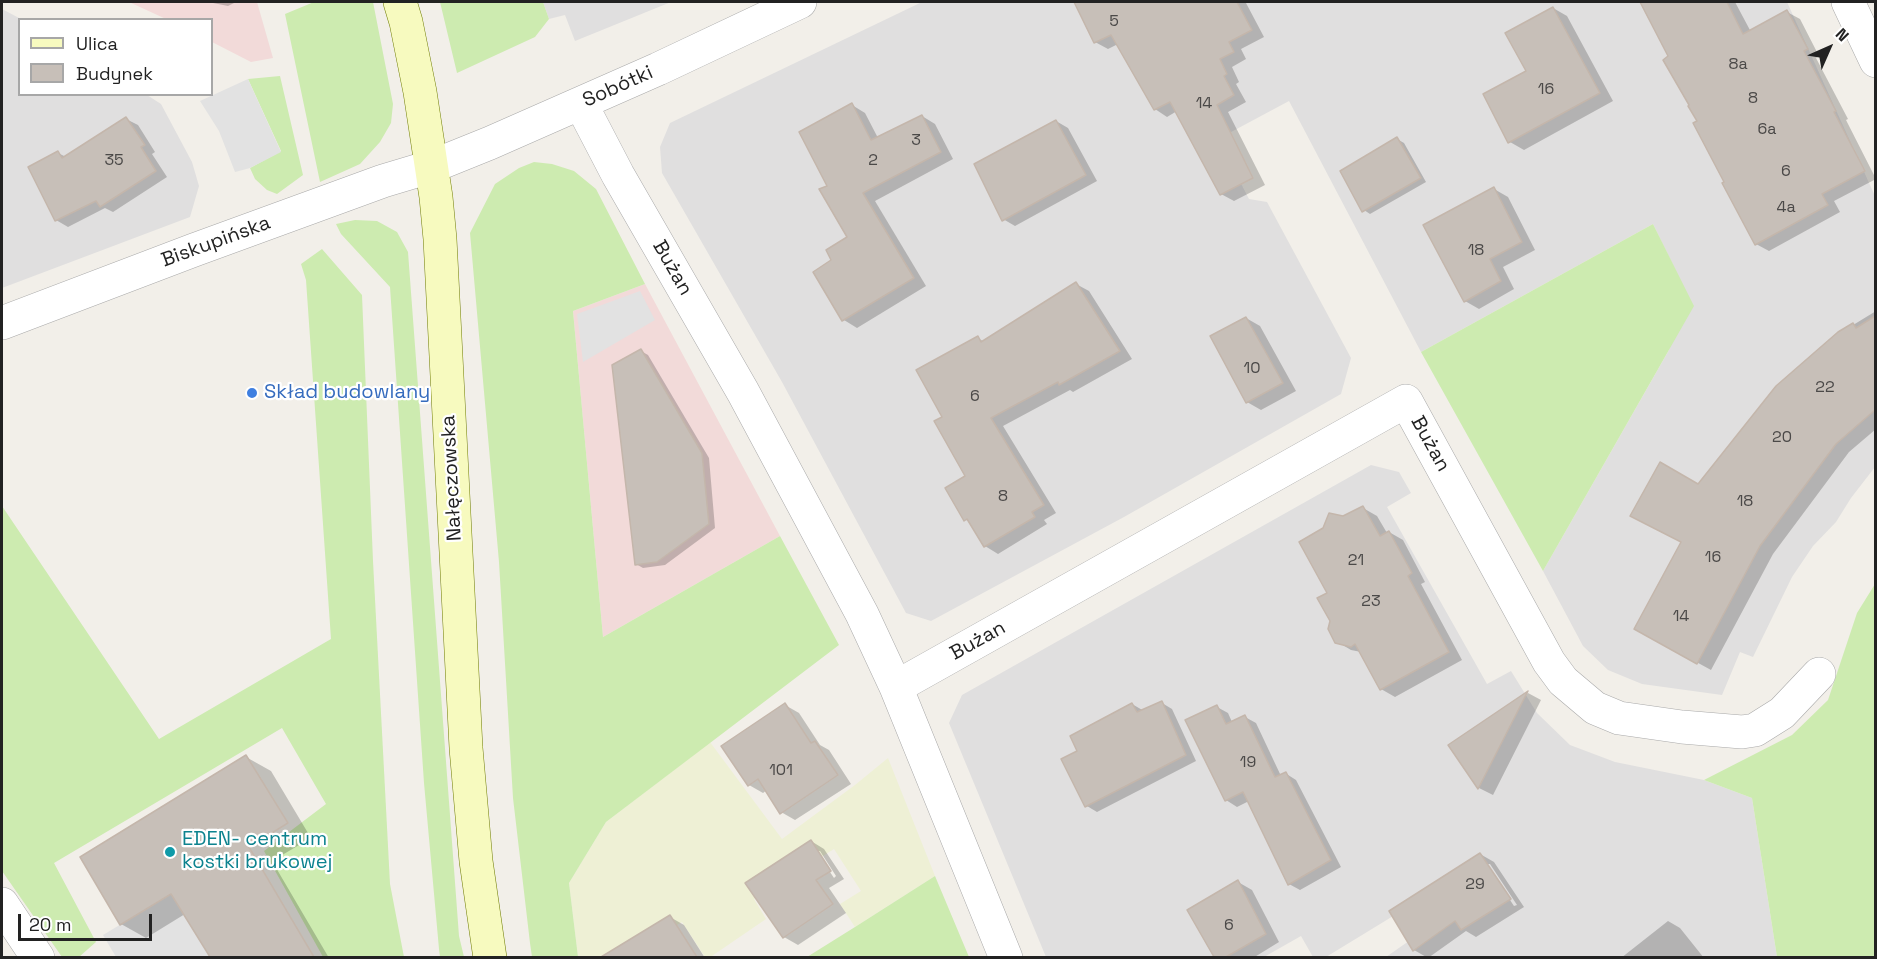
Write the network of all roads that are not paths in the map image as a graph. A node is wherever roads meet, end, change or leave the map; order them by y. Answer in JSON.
{"nodes":[{"id":1,"x":400,"y":2,"type":"edge"},
{"id":2,"x":800,"y":2,"type":"edge"},
{"id":3,"x":1848,"y":2,"type":"edge"},
{"id":4,"x":1875,"y":61,"type":"edge"},
{"id":5,"x":581,"y":104,"type":"junction"},
{"id":6,"x":433,"y":166,"type":"junction"},
{"id":7,"x":2,"y":322,"type":"edge"},
{"id":8,"x":1819,"y":674,"type":"dead end"},
{"id":9,"x":896,"y":687,"type":"junction"},
{"id":10,"x":2,"y":904,"type":"edge"},
{"id":11,"x":38,"y":957,"type":"edge"},
{"id":12,"x":490,"y":957,"type":"edge"},
{"id":13,"x":1006,"y":957,"type":"edge"}],
"edges":[{"from":1,"to":6,"type":"main road","name":"Nałęczowska"},
{"from":2,"to":5,"type":"street","name":"Sobótki"},
{"from":3,"to":4,"type":"street"},
{"from":5,"to":6,"type":"street","name":"Sobótki"},
{"from":5,"to":9,"type":"street","name":"Bużan"},
{"from":6,"to":7,"type":"street","name":"Biskupińska"},
{"from":6,"to":12,"type":"main road","name":"Nałęczowska"},
{"from":8,"to":9,"type":"street","name":"Bużan"},
{"from":9,"to":13,"type":"street","name":"Bużan"},
{"from":10,"to":11,"type":"street"}]}
